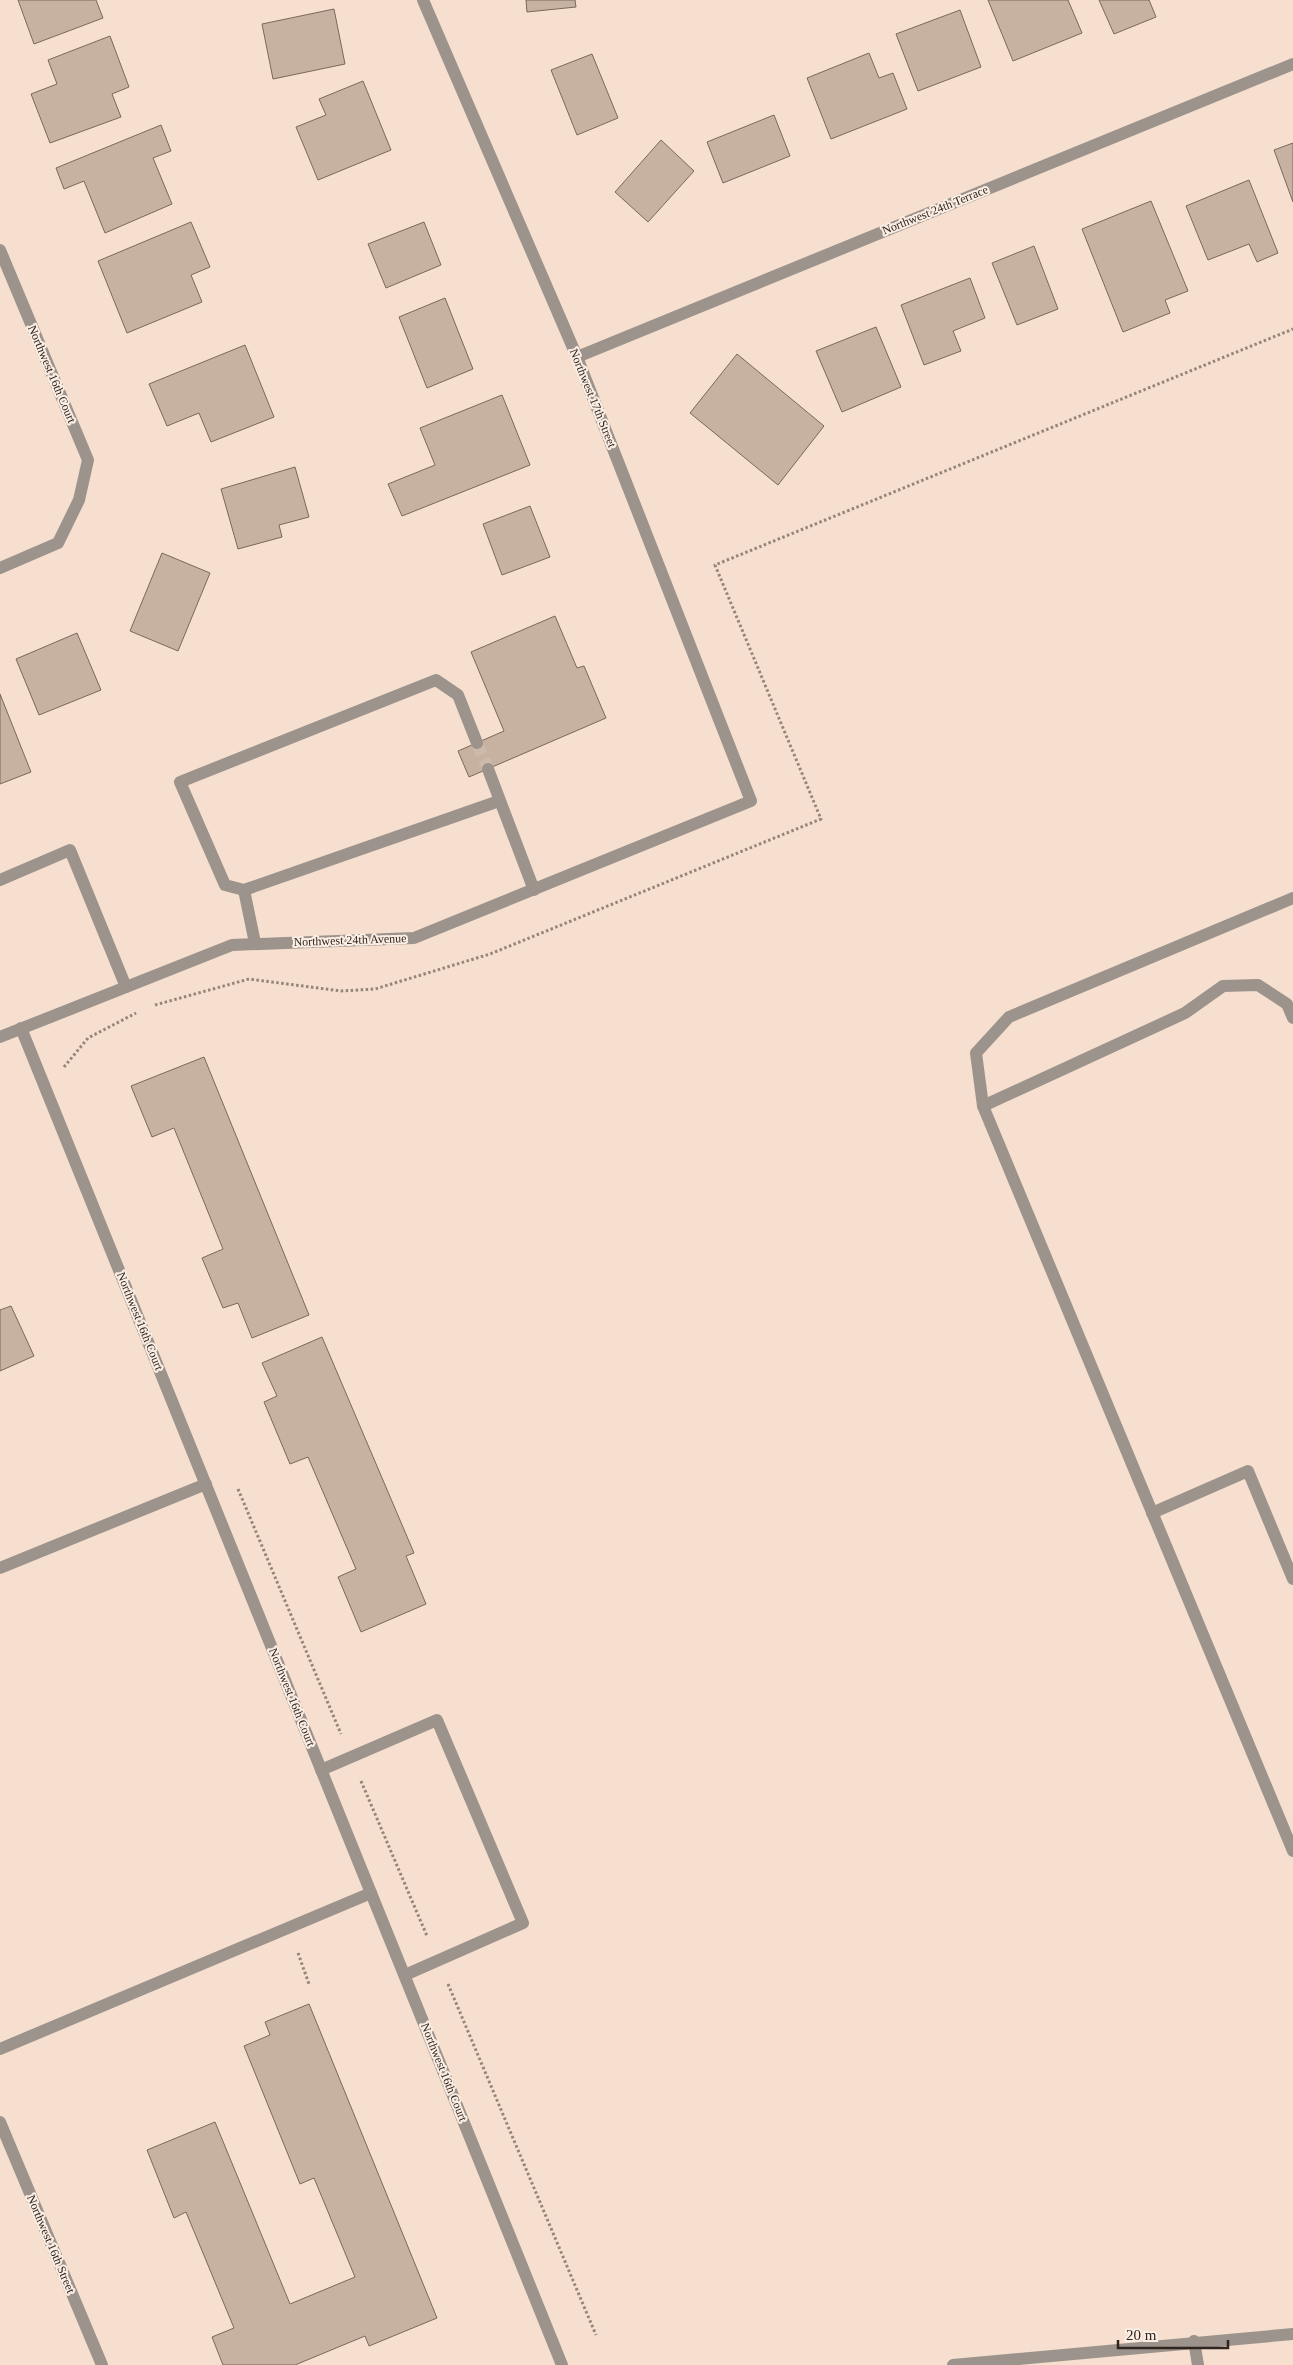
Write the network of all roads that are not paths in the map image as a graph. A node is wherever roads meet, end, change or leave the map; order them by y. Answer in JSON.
{"nodes":[{"id":1,"x":423,"y":0,"type":"edge"},
{"id":2,"x":1293,"y":64,"type":"edge"},
{"id":3,"x":0,"y":250,"type":"edge"},
{"id":4,"x":577,"y":356,"type":"junction"},
{"id":5,"x":0,"y":568,"type":"edge"},
{"id":6,"x":477,"y":742,"type":"tunnel mouth"},
{"id":7,"x":488,"y":769,"type":"tunnel mouth"},
{"id":8,"x":499,"y":801,"type":"junction"},
{"id":9,"x":751,"y":801,"type":"joint"},
{"id":10,"x":0,"y":880,"type":"edge"},
{"id":11,"x":244,"y":890,"type":"junction"},
{"id":12,"x":534,"y":890,"type":"junction"},
{"id":13,"x":1293,"y":898,"type":"edge"},
{"id":14,"x":255,"y":943,"type":"junction"},
{"id":15,"x":126,"y":987,"type":"junction"},
{"id":16,"x":1293,"y":1018,"type":"edge"},
{"id":17,"x":21,"y":1028,"type":"junction"},
{"id":18,"x":0,"y":1037,"type":"edge"},
{"id":19,"x":984,"y":1106,"type":"junction"},
{"id":20,"x":206,"y":1484,"type":"junction"},
{"id":21,"x":1152,"y":1513,"type":"junction"},
{"id":22,"x":0,"y":1568,"type":"edge"},
{"id":23,"x":1293,"y":1579,"type":"edge"},
{"id":24,"x":321,"y":1770,"type":"junction"},
{"id":25,"x":1293,"y":1851,"type":"edge"},
{"id":26,"x":371,"y":1893,"type":"junction"},
{"id":27,"x":404,"y":1975,"type":"junction"},
{"id":28,"x":0,"y":2049,"type":"edge"},
{"id":29,"x":0,"y":2122,"type":"edge"},
{"id":30,"x":1293,"y":2334,"type":"edge"},
{"id":31,"x":1194,"y":2342,"type":"junction"},
{"id":32,"x":102,"y":2365,"type":"edge"},
{"id":33,"x":562,"y":2365,"type":"edge"},
{"id":34,"x":953,"y":2365,"type":"edge"},
{"id":35,"x":1198,"y":2365,"type":"edge"}],
"edges":[{"from":1,"to":4,"type":"street","name":"Northwest 17th Street"},
{"from":2,"to":4,"type":"street","name":"Northwest 24th Terrace"},
{"from":3,"to":5,"type":"street","name":"Northwest 16th Court"},
{"from":4,"to":9,"type":"street","name":"Northwest 17th Street"},
{"from":6,"to":11,"type":"street"},
{"from":7,"to":8,"type":"street"},
{"from":8,"to":11,"type":"street"},
{"from":8,"to":12,"type":"street"},
{"from":9,"to":12,"type":"street","name":"Northwest 24th Avenue"},
{"from":10,"to":15,"type":"street"},
{"from":11,"to":14,"type":"street"},
{"from":12,"to":14,"type":"street","name":"Northwest 24th Avenue"},
{"from":13,"to":19,"type":"street"},
{"from":14,"to":15,"type":"street","name":"Northwest 24th Avenue"},
{"from":15,"to":17,"type":"street","name":"Northwest 24th Avenue"},
{"from":16,"to":19,"type":"street"},
{"from":17,"to":18,"type":"street","name":"Northwest 24th Avenue"},
{"from":17,"to":20,"type":"street","name":"Northwest 16th Court"},
{"from":19,"to":21,"type":"street"},
{"from":20,"to":22,"type":"street"},
{"from":20,"to":24,"type":"street","name":"Northwest 16th Court"},
{"from":21,"to":23,"type":"street"},
{"from":21,"to":25,"type":"street"},
{"from":24,"to":26,"type":"street","name":"Northwest 16th Court"},
{"from":24,"to":27,"type":"street"},
{"from":26,"to":27,"type":"street","name":"Northwest 16th Court"},
{"from":26,"to":28,"type":"street"},
{"from":27,"to":33,"type":"street","name":"Northwest 16th Court"},
{"from":29,"to":32,"type":"street","name":"Northwest 16th Street"},
{"from":30,"to":31,"type":"street"},
{"from":31,"to":34,"type":"street"},
{"from":31,"to":35,"type":"street"}]}
